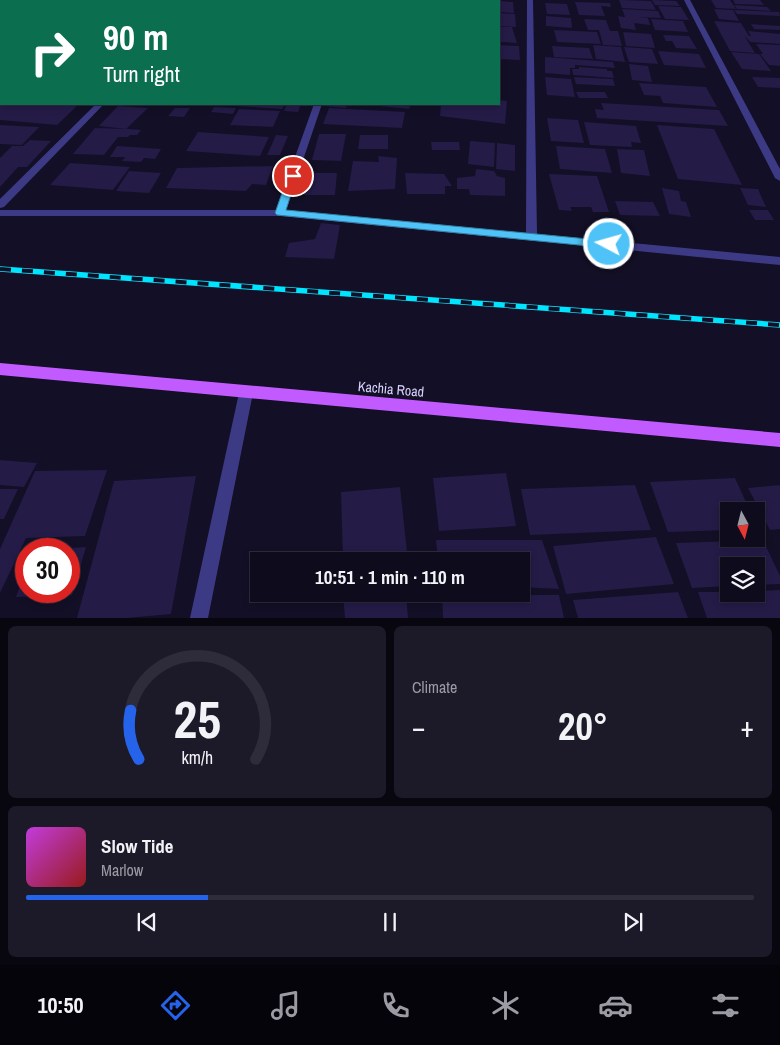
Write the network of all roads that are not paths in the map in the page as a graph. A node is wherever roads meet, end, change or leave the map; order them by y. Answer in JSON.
{"nodes":[{"id":1,"x":530,"y":0,"type":"edge"},
{"id":2,"x":687,"y":0,"type":"edge"},
{"id":3,"x":99,"y":105,"type":"edge"},
{"id":4,"x":318,"y":105,"type":"edge"},
{"id":5,"x":780,"y":178,"type":"edge"},
{"id":6,"x":0,"y":205,"type":"edge"},
{"id":7,"x":0,"y":213,"type":"edge"},
{"id":8,"x":280,"y":213,"type":"junction"},
{"id":9,"x":532,"y":237,"type":"junction"},
{"id":10,"x":780,"y":261,"type":"edge"},
{"id":11,"x":0,"y":369,"type":"edge"},
{"id":12,"x":246,"y":393,"type":"junction"},
{"id":13,"x":780,"y":440,"type":"edge"},
{"id":14,"x":199,"y":618,"type":"edge"}],
"edges":[{"from":1,"to":9,"type":"street"},
{"from":2,"to":5,"type":"street"},
{"from":3,"to":6,"type":"street"},
{"from":4,"to":8,"type":"street"},
{"from":7,"to":8,"type":"street"},
{"from":8,"to":9,"type":"street"},
{"from":9,"to":10,"type":"street"},
{"from":11,"to":12,"type":"main road","name":"Kachia Road"},
{"from":12,"to":13,"type":"main road","name":"Kachia Road"},
{"from":12,"to":14,"type":"street"}]}
